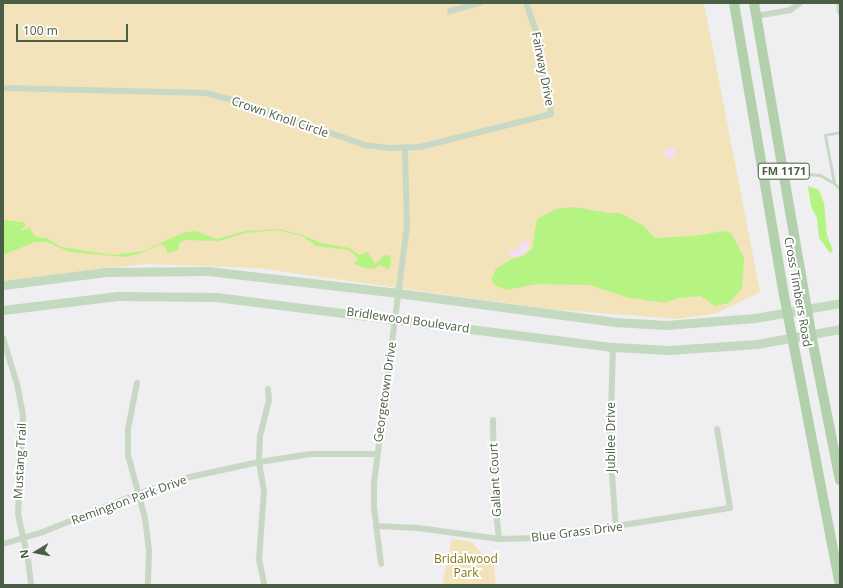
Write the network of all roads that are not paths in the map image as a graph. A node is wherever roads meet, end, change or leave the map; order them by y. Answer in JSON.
{"nodes":[{"id":1,"x":480,"y":3,"type":"edge"},
{"id":2,"x":526,"y":3,"type":"edge"},
{"id":3,"x":734,"y":3,"type":"edge"},
{"id":4,"x":755,"y":3,"type":"edge"},
{"id":5,"x":800,"y":3,"type":"edge"},
{"id":6,"x":838,"y":3,"type":"edge"},
{"id":7,"x":450,"y":12,"type":"dead end"},
{"id":8,"x":840,"y":12,"type":"edge"},
{"id":9,"x":756,"y":16,"type":"junction"},
{"id":10,"x":3,"y":88,"type":"edge"},
{"id":11,"x":551,"y":114,"type":"joint"},
{"id":12,"x":840,"y":132,"type":"edge"},
{"id":13,"x":405,"y":148,"type":"junction"},
{"id":14,"x":785,"y":178,"type":"junction"},
{"id":15,"x":837,"y":184,"type":"edge"},
{"id":16,"x":840,"y":189,"type":"edge"},
{"id":17,"x":3,"y":285,"type":"edge"},
{"id":18,"x":398,"y":293,"type":"junction"},
{"id":19,"x":840,"y":303,"type":"edge"},
{"id":20,"x":807,"y":309,"type":"junction"},
{"id":21,"x":3,"y":310,"type":"edge"},
{"id":22,"x":788,"y":312,"type":"junction"},
{"id":23,"x":395,"y":318,"type":"junction"},
{"id":24,"x":840,"y":329,"type":"edge"},
{"id":25,"x":812,"y":334,"type":"junction"},
{"id":26,"x":793,"y":337,"type":"junction"},
{"id":27,"x":3,"y":338,"type":"edge"},
{"id":28,"x":613,"y":347,"type":"junction"},
{"id":29,"x":137,"y":383,"type":"dead end"},
{"id":30,"x":268,"y":389,"type":"dead end"},
{"id":31,"x":493,"y":420,"type":"dead end"},
{"id":32,"x":717,"y":429,"type":"dead end"},
{"id":33,"x":376,"y":454,"type":"junction"},
{"id":34,"x":259,"y":462,"type":"junction"},
{"id":35,"x":840,"y":480,"type":"edge"},
{"id":36,"x":137,"y":494,"type":"junction"},
{"id":37,"x":376,"y":526,"type":"junction"},
{"id":38,"x":616,"y":528,"type":"junction"},
{"id":39,"x":23,"y":539,"type":"junction"},
{"id":40,"x":499,"y":539,"type":"junction"},
{"id":41,"x":3,"y":544,"type":"edge"},
{"id":42,"x":381,"y":564,"type":"dead end"},
{"id":43,"x":264,"y":583,"type":"dead end"},
{"id":44,"x":31,"y":585,"type":"edge"},
{"id":45,"x":148,"y":585,"type":"edge"},
{"id":46,"x":840,"y":585,"type":"edge"}],
"edges":[{"from":1,"to":7,"type":"street"},
{"from":2,"to":11,"type":"street","name":"Fairway Drive"},
{"from":3,"to":22,"type":"main road","name":"Cross Timbers Road","number":"FM 1171"},
{"from":4,"to":9,"type":"main road","name":"Cross Timbers Road","number":"FM 1171"},
{"from":5,"to":9,"type":"street"},
{"from":6,"to":8,"type":"street"},
{"from":9,"to":14,"type":"main road","name":"Cross Timbers Road","number":"FM 1171"},
{"from":10,"to":13,"type":"street","name":"Crown Knoll Circle"},
{"from":11,"to":13,"type":"street","name":"Crown Knoll Circle"},
{"from":12,"to":15,"type":"lane"},
{"from":13,"to":18,"type":"street","name":"Georgetown Drive"},
{"from":14,"to":15,"type":"lane"},
{"from":14,"to":20,"type":"main road","name":"Cross Timbers Road","number":"FM 1171"},
{"from":15,"to":16,"type":"lane"},
{"from":17,"to":18,"type":"main road","name":"Bridlewood Boulevard"},
{"from":18,"to":22,"type":"main road","name":"Bridlewood Boulevard"},
{"from":18,"to":23,"type":"street","name":"Georgetown Drive"},
{"from":19,"to":20,"type":"main road","name":"Bridlewood Boulevard"},
{"from":20,"to":22,"type":"main road","name":"Bridlewood Boulevard"},
{"from":20,"to":25,"type":"main road","name":"Cross Timbers Road","number":"FM 1171"},
{"from":21,"to":23,"type":"main road","name":"Bridlewood Boulevard"},
{"from":22,"to":26,"type":"main road","name":"Cross Timbers Road","number":"FM 1171"},
{"from":23,"to":28,"type":"main road","name":"Bridlewood Boulevard"},
{"from":23,"to":33,"type":"street","name":"Georgetown Drive"},
{"from":24,"to":25,"type":"main road","name":"Bridlewood Boulevard"},
{"from":25,"to":26,"type":"main road","name":"Bridlewood Boulevard"},
{"from":25,"to":35,"type":"main road","name":"Cross Timbers Road","number":"FM 1171"},
{"from":26,"to":28,"type":"main road","name":"Bridlewood Boulevard"},
{"from":26,"to":46,"type":"main road","name":"Cross Timbers Road","number":"FM 1171"},
{"from":27,"to":39,"type":"street","name":"Mustang Trail"},
{"from":28,"to":38,"type":"street","name":"Jubilee Drive"},
{"from":29,"to":36,"type":"street"},
{"from":30,"to":34,"type":"street"},
{"from":31,"to":40,"type":"street","name":"Gallant Court"},
{"from":32,"to":38,"type":"street","name":"Blue Grass Drive"},
{"from":33,"to":34,"type":"street","name":"Remington Park Drive"},
{"from":33,"to":37,"type":"street","name":"Georgetown Drive"},
{"from":34,"to":36,"type":"street","name":"Remington Park Drive"},
{"from":34,"to":43,"type":"street"},
{"from":36,"to":39,"type":"street","name":"Remington Park Drive"},
{"from":36,"to":45,"type":"street"},
{"from":37,"to":40,"type":"street","name":"Blue Grass Drive"},
{"from":37,"to":42,"type":"street","name":"Georgetown Drive"},
{"from":38,"to":40,"type":"street","name":"Blue Grass Drive"},
{"from":39,"to":41,"type":"street","name":"Remington Park Drive"},
{"from":39,"to":44,"type":"street","name":"Mustang Trail"}]}
